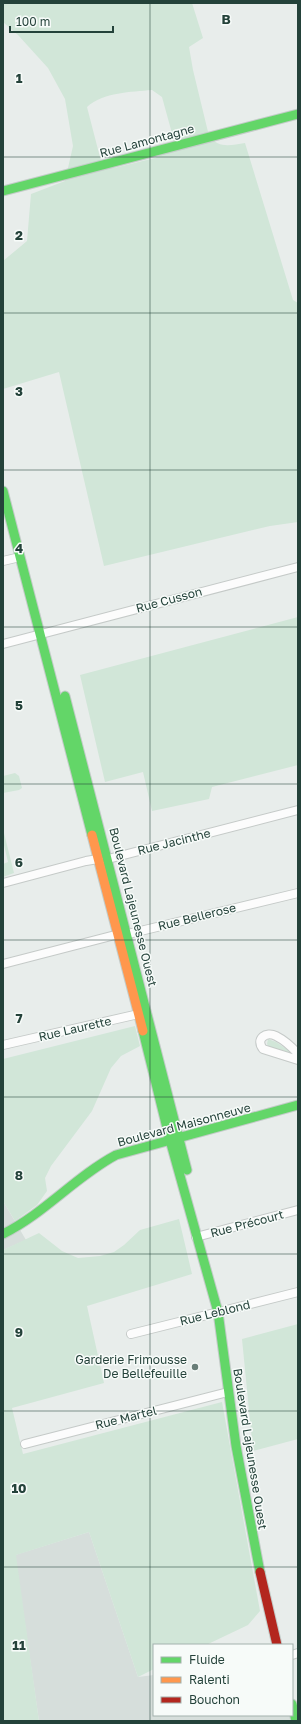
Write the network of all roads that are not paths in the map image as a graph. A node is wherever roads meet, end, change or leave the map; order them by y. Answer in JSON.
{"nodes":[{"id":1,"x":298,"y":114,"type":"edge"},
{"id":2,"x":3,"y":191,"type":"edge"},
{"id":3,"x":3,"y":491,"type":"edge"},
{"id":4,"x":20,"y":557,"type":"junction"},
{"id":5,"x":3,"y":561,"type":"edge"},
{"id":6,"x":298,"y":567,"type":"edge"},
{"id":7,"x":44,"y":633,"type":"junction"},
{"id":8,"x":3,"y":644,"type":"edge"},
{"id":9,"x":298,"y":810,"type":"edge"},
{"id":10,"x":98,"y":859,"type":"junction"},
{"id":11,"x":108,"y":859,"type":"junction"},
{"id":12,"x":3,"y":883,"type":"edge"},
{"id":13,"x":298,"y":893,"type":"edge"},
{"id":14,"x":123,"y":934,"type":"junction"},
{"id":15,"x":3,"y":964,"type":"edge"},
{"id":16,"x":143,"y":1013,"type":"junction"},
{"id":17,"x":3,"y":1045,"type":"edge"},
{"id":18,"x":298,"y":1054,"type":"edge"},
{"id":19,"x":298,"y":1060,"type":"edge"},
{"id":20,"x":298,"y":1105,"type":"edge"},
{"id":21,"x":175,"y":1139,"type":"junction"},
{"id":22,"x":298,"y":1210,"type":"edge"},
{"id":23,"x":3,"y":1234,"type":"edge"},
{"id":24,"x":199,"y":1236,"type":"junction"},
{"id":25,"x":298,"y":1292,"type":"edge"},
{"id":26,"x":218,"y":1312,"type":"junction"},
{"id":27,"x":131,"y":1334,"type":"dead end"},
{"id":28,"x":228,"y":1392,"type":"junction"},
{"id":29,"x":25,"y":1444,"type":"dead end"},
{"id":30,"x":277,"y":1644,"type":"edge"},
{"id":31,"x":293,"y":1708,"type":"edge"},
{"id":32,"x":296,"y":1721,"type":"edge"}],
"edges":[{"from":1,"to":2,"type":"street","name":"Rue Lamontagne"},
{"from":3,"to":4,"type":"street","name":"Boulevard Lajeunesse Ouest"},
{"from":4,"to":5,"type":"street"},
{"from":4,"to":7,"type":"street","name":"Boulevard Lajeunesse Ouest"},
{"from":6,"to":7,"type":"street","name":"Rue Cusson"},
{"from":7,"to":8,"type":"street","name":"Rue Cusson"},
{"from":7,"to":10,"type":"street","name":"Boulevard Lajeunesse Ouest"},
{"from":7,"to":11,"type":"street","name":"Boulevard Lajeunesse Ouest"},
{"from":9,"to":11,"type":"street","name":"Rue Jacinthe"},
{"from":10,"to":11,"type":"street","name":"Rue Jacinthe"},
{"from":10,"to":12,"type":"street","name":"Rue Jacinthe"},
{"from":10,"to":14,"type":"street","name":"Boulevard Lajeunesse Ouest"},
{"from":11,"to":14,"type":"street","name":"Boulevard Lajeunesse Ouest"},
{"from":13,"to":14,"type":"street","name":"Rue Bellerose"},
{"from":14,"to":15,"type":"street","name":"Rue Bellerose"},
{"from":14,"to":16,"type":"street","name":"Boulevard Lajeunesse Ouest"},
{"from":16,"to":17,"type":"street","name":"Rue Laurette"},
{"from":16,"to":21,"type":"street","name":"Boulevard Lajeunesse Ouest"},
{"from":18,"to":19,"type":"street"},
{"from":20,"to":21,"type":"street","name":"Boulevard Maisonneuve"},
{"from":21,"to":23,"type":"street","name":"Boulevard Maisonneuve"},
{"from":21,"to":24,"type":"street","name":"Boulevard Lajeunesse Ouest"},
{"from":22,"to":24,"type":"street","name":"Rue Précourt"},
{"from":24,"to":26,"type":"street","name":"Boulevard Lajeunesse Ouest"},
{"from":25,"to":26,"type":"street","name":"Rue Leblond"},
{"from":26,"to":27,"type":"street","name":"Rue Leblond"},
{"from":26,"to":28,"type":"street","name":"Boulevard Lajeunesse Ouest"},
{"from":28,"to":29,"type":"street","name":"Rue Martel"},
{"from":28,"to":30,"type":"street","name":"Boulevard Lajeunesse Ouest"},
{"from":31,"to":32,"type":"street"}]}
